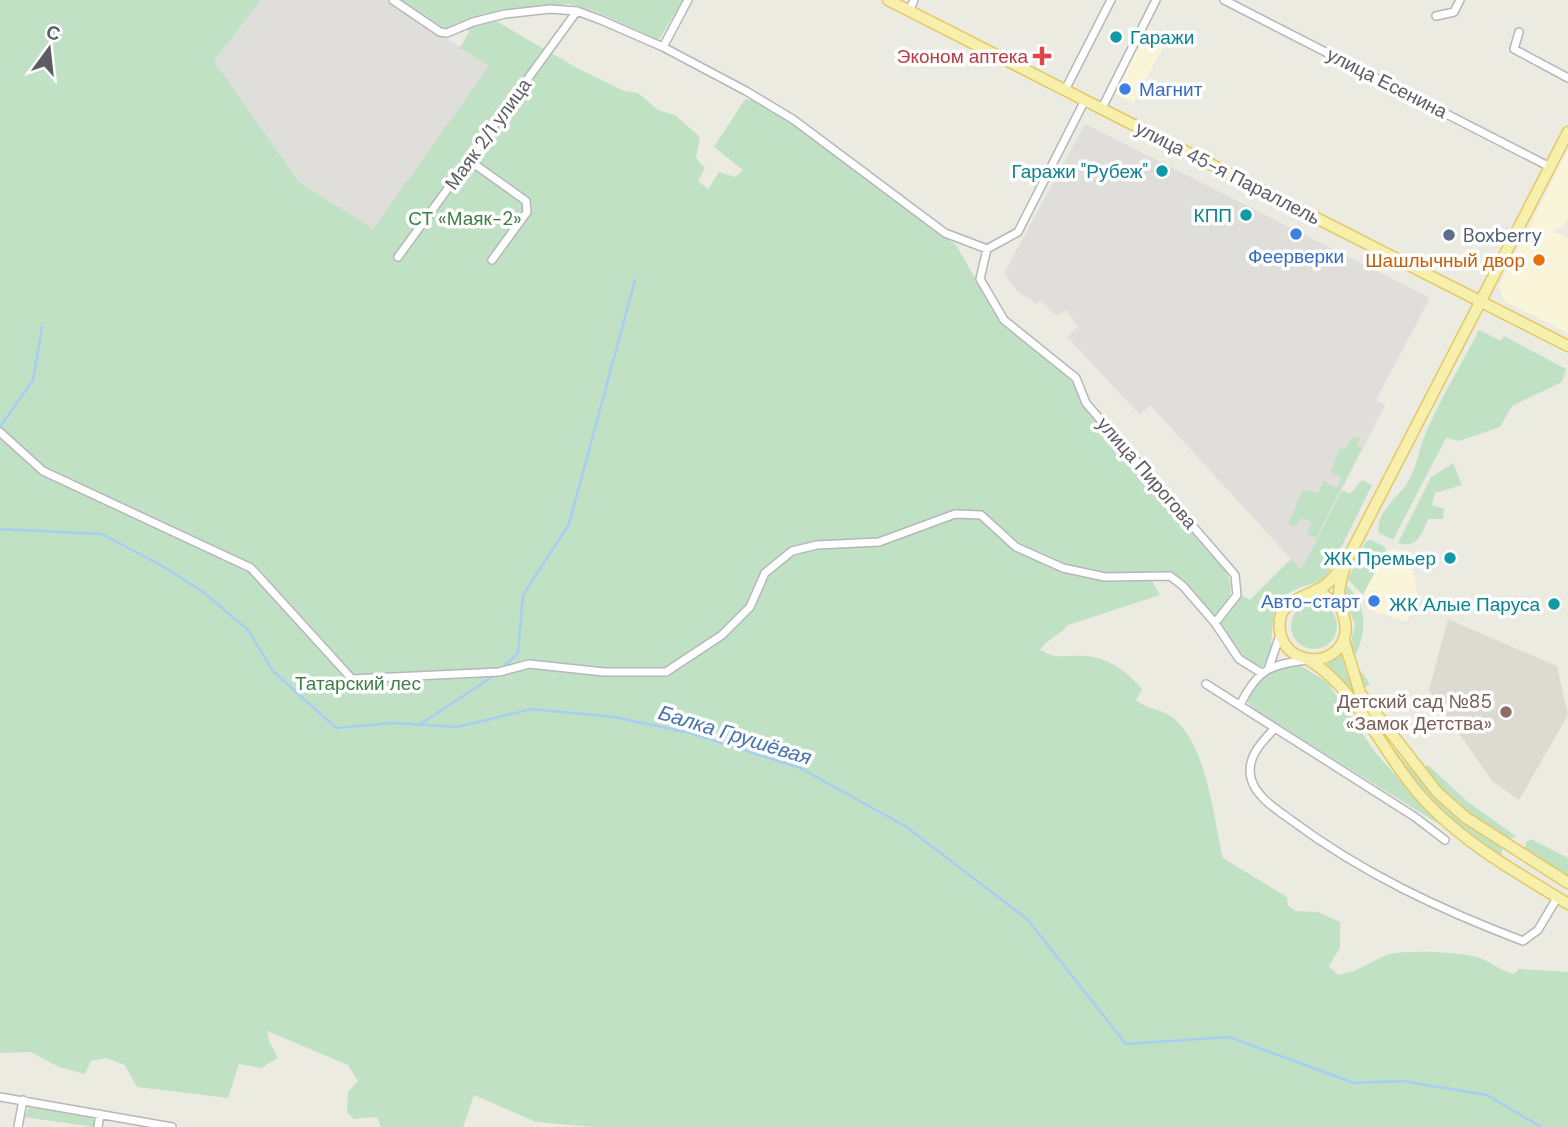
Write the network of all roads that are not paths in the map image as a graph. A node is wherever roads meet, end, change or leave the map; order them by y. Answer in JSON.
{"nodes":[{"id":1,"x":393,"y":0,"type":"edge"},
{"id":2,"x":688,"y":0,"type":"edge"},
{"id":3,"x":888,"y":0,"type":"edge"},
{"id":4,"x":914,"y":0,"type":"edge"},
{"id":5,"x":1111,"y":0,"type":"edge"},
{"id":6,"x":1156,"y":0,"type":"edge"},
{"id":7,"x":1224,"y":0,"type":"edge"},
{"id":8,"x":1460,"y":0,"type":"edge"},
{"id":9,"x":577,"y":11,"type":"junction"},
{"id":10,"x":909,"y":11,"type":"junction"},
{"id":11,"x":1436,"y":16,"type":"dead end"},
{"id":12,"x":1519,"y":32,"type":"dead end"},
{"id":13,"x":663,"y":47,"type":"junction"},
{"id":14,"x":1568,"y":78,"type":"edge"},
{"id":15,"x":1065,"y":90,"type":"junction"},
{"id":16,"x":1085,"y":100,"type":"junction"},
{"id":17,"x":1102,"y":108,"type":"junction"},
{"id":18,"x":1568,"y":132,"type":"edge"},
{"id":19,"x":470,"y":161,"type":"junction"},
{"id":20,"x":1550,"y":167,"type":"junction"},
{"id":21,"x":987,"y":249,"type":"junction"},
{"id":22,"x":398,"y":257,"type":"dead end"},
{"id":23,"x":492,"y":260,"type":"dead end"},
{"id":24,"x":1482,"y":301,"type":"junction"},
{"id":25,"x":1568,"y":346,"type":"edge"},
{"id":26,"x":0,"y":432,"type":"edge"},
{"id":27,"x":1348,"y":558,"type":"junction"},
{"id":28,"x":1303,"y":594,"type":"junction"},
{"id":29,"x":1341,"y":608,"type":"junction"},
{"id":30,"x":1214,"y":624,"type":"junction"},
{"id":31,"x":1280,"y":633,"type":"junction"},
{"id":32,"x":1344,"y":640,"type":"junction"},
{"id":33,"x":1308,"y":660,"type":"junction"},
{"id":34,"x":1269,"y":667,"type":"junction"},
{"id":35,"x":1260,"y":672,"type":"junction"},
{"id":36,"x":1206,"y":684,"type":"dead end"},
{"id":37,"x":1240,"y":705,"type":"junction"},
{"id":38,"x":1275,"y":728,"type":"junction"},
{"id":39,"x":1445,"y":841,"type":"dead end"},
{"id":40,"x":1516,"y":851,"type":"junction"},
{"id":41,"x":1507,"y":866,"type":"junction"},
{"id":42,"x":1568,"y":884,"type":"edge"},
{"id":43,"x":1557,"y":898,"type":"junction"},
{"id":44,"x":1568,"y":904,"type":"edge"},
{"id":45,"x":0,"y":1097,"type":"edge"},
{"id":46,"x":23,"y":1100,"type":"junction"},
{"id":47,"x":100,"y":1114,"type":"junction"},
{"id":48,"x":18,"y":1127,"type":"edge"},
{"id":49,"x":98,"y":1127,"type":"edge"},
{"id":50,"x":172,"y":1127,"type":"edge"}],
"edges":[{"from":1,"to":9,"type":"street"},
{"from":2,"to":13,"type":"street"},
{"from":3,"to":10,"type":"main road","name":"улица 45-я Параллель"},
{"from":4,"to":10,"type":"street"},
{"from":5,"to":15,"type":"street"},
{"from":6,"to":17,"type":"street"},
{"from":7,"to":20,"type":"street","name":"улица Есенина"},
{"from":8,"to":11,"type":"street"},
{"from":9,"to":13,"type":"street"},
{"from":9,"to":19,"type":"street","name":"Маяк 2/1 улица"},
{"from":10,"to":15,"type":"main road","name":"улица 45-я Параллель"},
{"from":12,"to":14,"type":"street"},
{"from":13,"to":21,"type":"street"},
{"from":15,"to":16,"type":"main road","name":"улица 45-я Параллель"},
{"from":16,"to":17,"type":"main road","name":"улица 45-я Параллель"},
{"from":16,"to":21,"type":"street"},
{"from":17,"to":24,"type":"main road","name":"улица 45-я Параллель"},
{"from":18,"to":20,"type":"main road"},
{"from":19,"to":22,"type":"street","name":"Маяк 2/1 улица"},
{"from":19,"to":23,"type":"street"},
{"from":20,"to":24,"type":"main road"},
{"from":21,"to":30,"type":"street","name":"улица Пирогова"},
{"from":24,"to":25,"type":"main road","name":"улица 45-я Параллель"},
{"from":24,"to":27,"type":"main road"},
{"from":26,"to":30,"type":"street"},
{"from":27,"to":28,"type":"main road"},
{"from":27,"to":29,"type":"main road"},
{"from":28,"to":29,"type":"main road"},
{"from":28,"to":31,"type":"main road"},
{"from":29,"to":32,"type":"main road"},
{"from":30,"to":35,"type":"street"},
{"from":31,"to":33,"type":"main road"},
{"from":31,"to":34,"type":"street"},
{"from":32,"to":33,"type":"main road"},
{"from":32,"to":40,"type":"main road"},
{"from":33,"to":34,"type":"street"},
{"from":33,"to":41,"type":"main road"},
{"from":34,"to":35,"type":"street"},
{"from":35,"to":37,"type":"street"},
{"from":36,"to":37,"type":"street"},
{"from":37,"to":38,"type":"street"},
{"from":38,"to":39,"type":"street"},
{"from":38,"to":43,"type":"street"},
{"from":40,"to":41,"type":"street"},
{"from":40,"to":42,"type":"main road"},
{"from":41,"to":43,"type":"main road"},
{"from":43,"to":44,"type":"main road"},
{"from":45,"to":46,"type":"street"},
{"from":46,"to":47,"type":"street"},
{"from":46,"to":48,"type":"street"},
{"from":47,"to":49,"type":"street"},
{"from":47,"to":50,"type":"street"}]}
